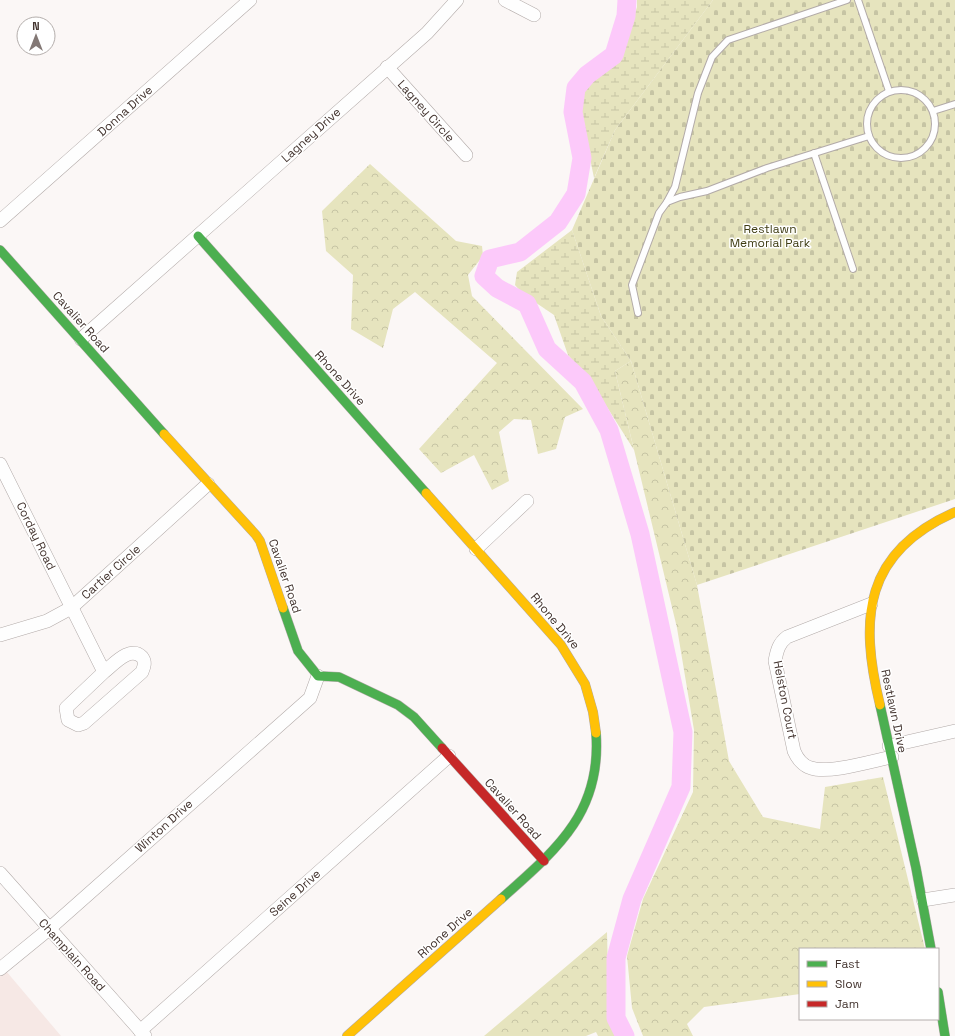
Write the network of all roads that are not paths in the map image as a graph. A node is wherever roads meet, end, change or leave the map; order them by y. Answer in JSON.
{"nodes":[{"id":1,"x":250,"y":0,"type":"edge"},
{"id":2,"x":457,"y":0,"type":"edge"},
{"id":3,"x":505,"y":0,"type":"edge"},
{"id":4,"x":847,"y":0,"type":"edge"},
{"id":5,"x":858,"y":0,"type":"edge"},
{"id":6,"x":534,"y":15,"type":"dead end"},
{"id":7,"x":387,"y":67,"type":"junction"},
{"id":8,"x":889,"y":91,"type":"junction"},
{"id":9,"x":955,"y":104,"type":"edge"},
{"id":10,"x":933,"y":111,"type":"junction"},
{"id":11,"x":869,"y":136,"type":"junction"},
{"id":12,"x":814,"y":153,"type":"junction"},
{"id":13,"x":466,"y":155,"type":"dead end"},
{"id":14,"x":667,"y":202,"type":"junction"},
{"id":15,"x":0,"y":221,"type":"edge"},
{"id":16,"x":198,"y":236,"type":"junction"},
{"id":17,"x":0,"y":250,"type":"edge"},
{"id":18,"x":853,"y":268,"type":"dead end"},
{"id":19,"x":638,"y":313,"type":"dead end"},
{"id":20,"x":81,"y":339,"type":"junction"},
{"id":21,"x":0,"y":464,"type":"edge"},
{"id":22,"x":208,"y":484,"type":"junction"},
{"id":23,"x":527,"y":501,"type":"dead end"},
{"id":24,"x":955,"y":512,"type":"edge"},
{"id":25,"x":476,"y":549,"type":"junction"},
{"id":26,"x":871,"y":604,"type":"junction"},
{"id":27,"x":71,"y":608,"type":"junction"},
{"id":28,"x":0,"y":635,"type":"edge"},
{"id":29,"x":104,"y":672,"type":"junction"},
{"id":30,"x":318,"y":676,"type":"junction"},
{"id":31,"x":955,"y":731,"type":"edge"},
{"id":32,"x":891,"y":752,"type":"junction"},
{"id":33,"x":450,"y":756,"type":"junction"},
{"id":34,"x":544,"y":861,"type":"junction"},
{"id":35,"x":0,"y":873,"type":"edge"},
{"id":36,"x":955,"y":895,"type":"edge"},
{"id":37,"x":923,"y":900,"type":"junction"},
{"id":38,"x":49,"y":929,"type":"junction"},
{"id":39,"x":931,"y":948,"type":"edge"},
{"id":40,"x":0,"y":969,"type":"edge"},
{"id":41,"x":939,"y":998,"type":"edge"},
{"id":42,"x":142,"y":1033,"type":"edge"},
{"id":43,"x":347,"y":1036,"type":"edge"},
{"id":44,"x":945,"y":1036,"type":"edge"}],
"edges":[{"from":1,"to":15,"type":"street","name":"Donna Drive"},
{"from":2,"to":7,"type":"street","name":"Lagney Drive"},
{"from":3,"to":6,"type":"street"},
{"from":4,"to":14,"type":"lane"},
{"from":5,"to":8,"type":"lane"},
{"from":7,"to":13,"type":"street","name":"Lagney Circle"},
{"from":7,"to":16,"type":"street","name":"Lagney Drive"},
{"from":8,"to":10,"type":"lane"},
{"from":8,"to":11,"type":"lane"},
{"from":9,"to":10,"type":"lane"},
{"from":10,"to":11,"type":"lane"},
{"from":11,"to":12,"type":"lane"},
{"from":12,"to":14,"type":"lane"},
{"from":12,"to":18,"type":"lane"},
{"from":14,"to":19,"type":"lane"},
{"from":16,"to":20,"type":"street","name":"Lagney Drive"},
{"from":16,"to":25,"type":"street","name":"Rhone Drive"},
{"from":17,"to":20,"type":"street","name":"Cavalier Road"},
{"from":20,"to":22,"type":"street","name":"Cavalier Road"},
{"from":21,"to":27,"type":"street","name":"Corday Road"},
{"from":22,"to":27,"type":"street","name":"Cartier Circle"},
{"from":22,"to":30,"type":"street","name":"Cavalier Road"},
{"from":23,"to":25,"type":"street"},
{"from":24,"to":26,"type":"street","name":"Restlawn Drive"},
{"from":25,"to":34,"type":"street","name":"Rhone Drive"},
{"from":26,"to":32,"type":"street","name":"Restlawn Drive"},
{"from":26,"to":32,"type":"street","name":"Helston Court"},
{"from":27,"to":28,"type":"street","name":"Cartier Circle"},
{"from":27,"to":29,"type":"street","name":"Corday Road"},
{"from":29,"to":29,"type":"street"},
{"from":30,"to":33,"type":"street","name":"Cavalier Road"},
{"from":30,"to":38,"type":"street","name":"Winton Drive"},
{"from":31,"to":32,"type":"street","name":"Helston Court"},
{"from":32,"to":37,"type":"street","name":"Restlawn Drive"},
{"from":33,"to":34,"type":"street","name":"Cavalier Road"},
{"from":33,"to":42,"type":"street","name":"Seine Drive"},
{"from":34,"to":43,"type":"street","name":"Rhone Drive"},
{"from":35,"to":38,"type":"street","name":"Champlain Road"},
{"from":36,"to":37,"type":"street"},
{"from":37,"to":39,"type":"street","name":"Restlawn Drive"},
{"from":38,"to":40,"type":"street","name":"Winton Drive"},
{"from":38,"to":42,"type":"street","name":"Champlain Road"},
{"from":41,"to":44,"type":"street"}]}
